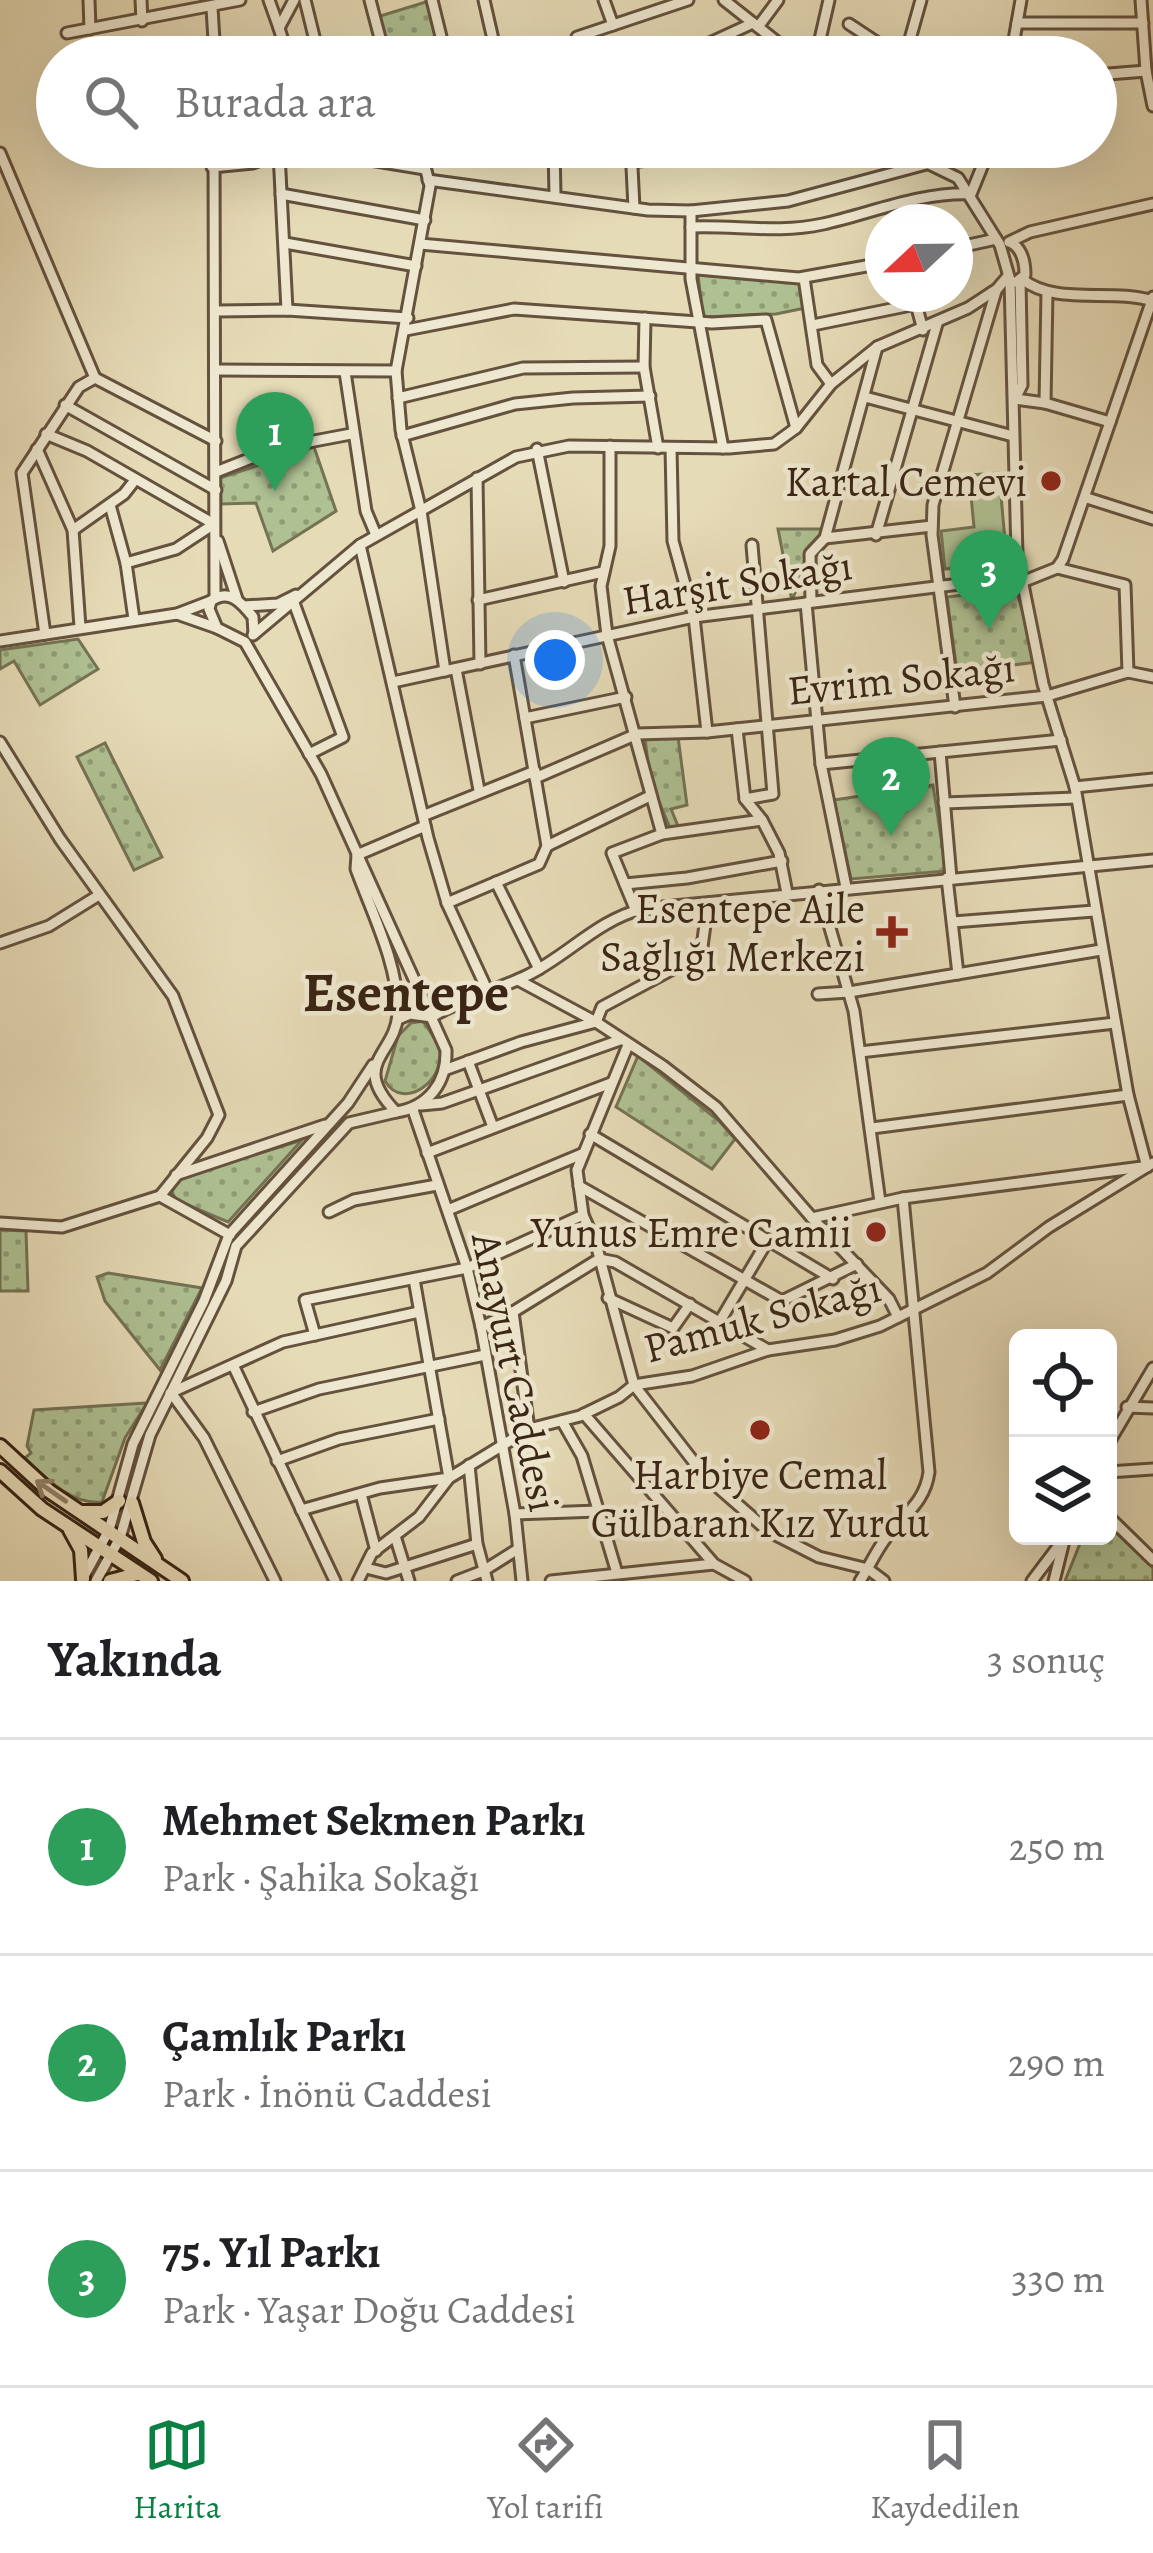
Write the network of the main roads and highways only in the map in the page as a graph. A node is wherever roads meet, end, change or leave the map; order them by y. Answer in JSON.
{"nodes":[{"id":1,"x":0,"y":1445,"type":"edge"},
{"id":2,"x":0,"y":1471,"type":"edge"},
{"id":3,"x":81,"y":1512,"type":"junction"},
{"id":4,"x":65,"y":1524,"type":"junction"},
{"id":5,"x":159,"y":1565,"type":"junction"},
{"id":6,"x":147,"y":1578,"type":"edge"},
{"id":7,"x":87,"y":1580,"type":"edge"},
{"id":8,"x":110,"y":1581,"type":"edge"},
{"id":9,"x":182,"y":1581,"type":"edge"}],
"edges":[{"from":3,"to":1,"type":"main road","one_way":true},
{"from":2,"to":4,"type":"main road"},
{"from":3,"to":5,"type":"main road"},
{"from":3,"to":5,"type":"main road"},
{"from":4,"to":6,"type":"main road"},
{"from":4,"to":7,"type":"main road"},
{"from":5,"to":9,"type":"main road"},
{"from":6,"to":8,"type":"main road"}]}
